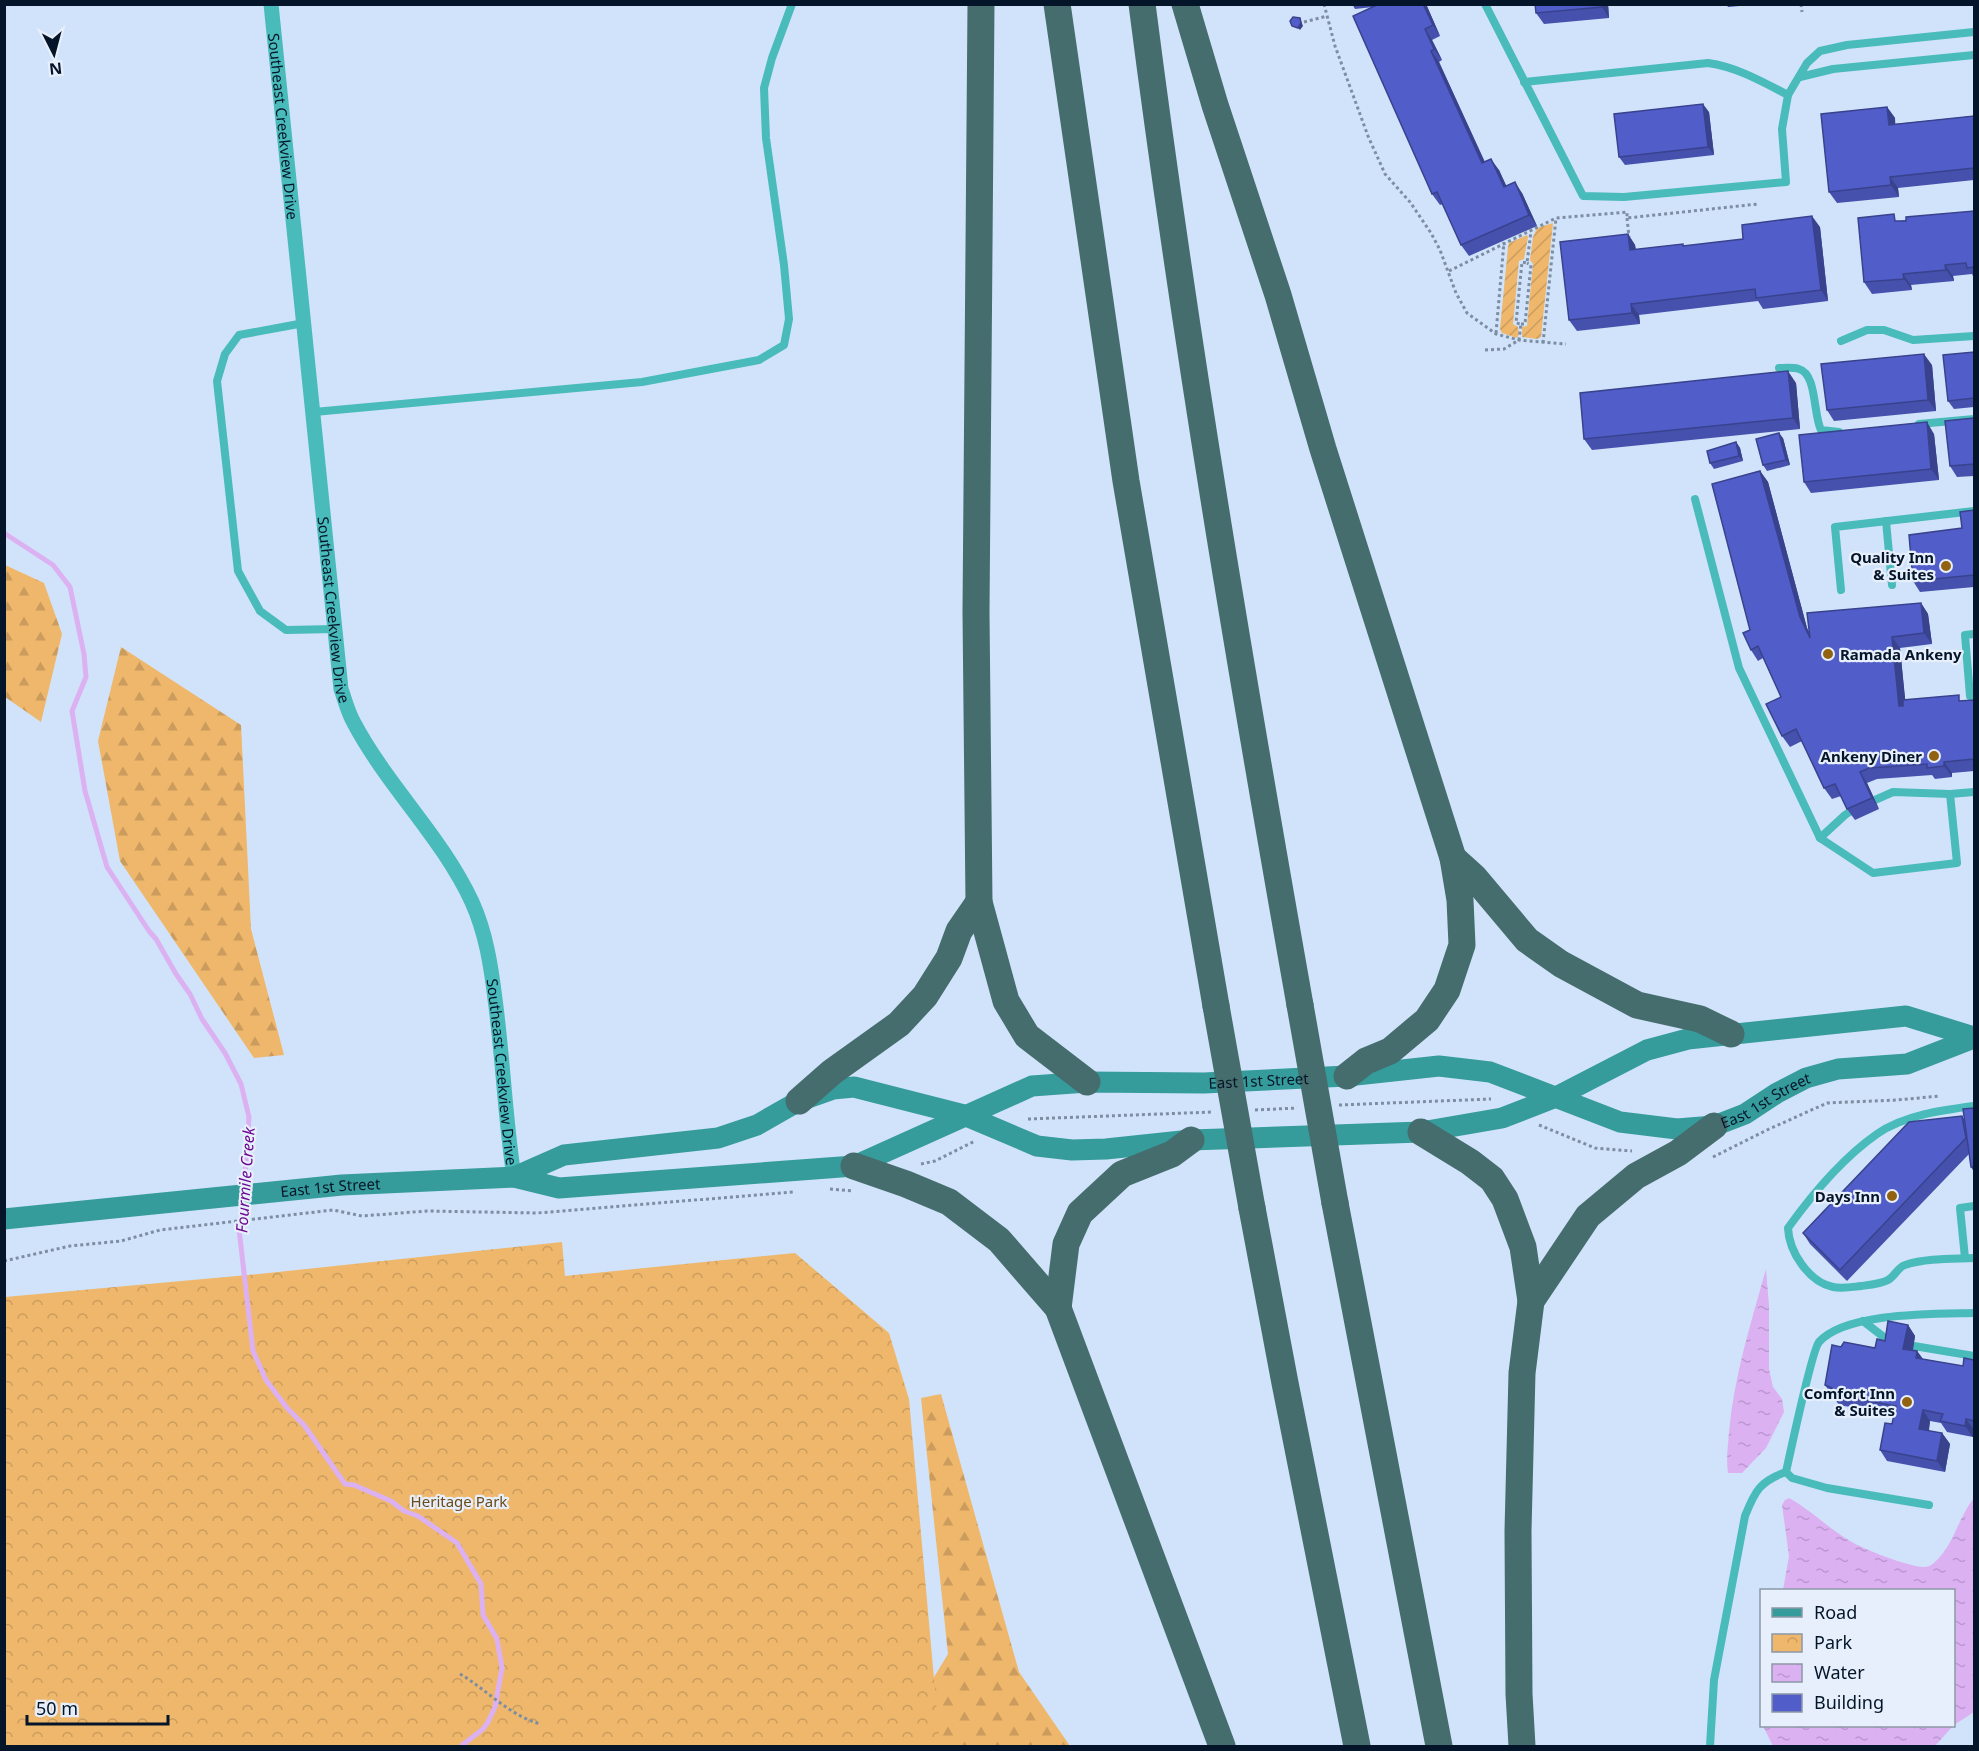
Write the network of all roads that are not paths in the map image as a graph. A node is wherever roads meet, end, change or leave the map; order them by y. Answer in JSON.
{"nodes":[{"id":1,"x":271,"y":4,"type":"edge"},
{"id":2,"x":792,"y":4,"type":"edge"},
{"id":3,"x":981,"y":4,"type":"edge"},
{"id":4,"x":1056,"y":4,"type":"edge"},
{"id":5,"x":1142,"y":4,"type":"edge"},
{"id":6,"x":1185,"y":4,"type":"edge"},
{"id":7,"x":1485,"y":4,"type":"edge"},
{"id":8,"x":1974,"y":32,"type":"edge"},
{"id":9,"x":1974,"y":55,"type":"edge"},
{"id":10,"x":1800,"y":77,"type":"junction"},
{"id":11,"x":1524,"y":82,"type":"junction"},
{"id":12,"x":1788,"y":96,"type":"junction"},
{"id":13,"x":304,"y":323,"type":"junction"},
{"id":14,"x":1974,"y":336,"type":"edge"},
{"id":15,"x":1841,"y":341,"type":"dead end"},
{"id":16,"x":1779,"y":368,"type":"dead end"},
{"id":17,"x":314,"y":412,"type":"junction"},
{"id":18,"x":1974,"y":419,"type":"edge"},
{"id":19,"x":1916,"y":425,"type":"edge"},
{"id":20,"x":1845,"y":432,"type":"edge"},
{"id":21,"x":1695,"y":498,"type":"dead end"},
{"id":22,"x":1974,"y":511,"type":"edge"},
{"id":23,"x":1886,"y":521,"type":"junction"},
{"id":24,"x":1892,"y":585,"type":"dead end"},
{"id":25,"x":1841,"y":590,"type":"dead end"},
{"id":26,"x":335,"y":629,"type":"junction"},
{"id":27,"x":1974,"y":634,"type":"edge"},
{"id":28,"x":1974,"y":695,"type":"edge"},
{"id":29,"x":1974,"y":792,"type":"edge"},
{"id":30,"x":1950,"y":794,"type":"junction"},
{"id":31,"x":1875,"y":800,"type":"dead end"},
{"id":32,"x":1851,"y":811,"type":"edge"},
{"id":33,"x":1820,"y":838,"type":"junction"},
{"id":34,"x":1453,"y":858,"type":"junction"},
{"id":35,"x":980,"y":902,"type":"junction"},
{"id":36,"x":1731,"y":1034,"type":"junction"},
{"id":37,"x":1974,"y":1038,"type":"edge"},
{"id":38,"x":1347,"y":1076,"type":"junction"},
{"id":39,"x":1087,"y":1082,"type":"junction"},
{"id":40,"x":1556,"y":1097,"type":"junction"},
{"id":41,"x":799,"y":1101,"type":"junction"},
{"id":42,"x":1974,"y":1106,"type":"edge"},
{"id":43,"x":964,"y":1115,"type":"junction"},
{"id":44,"x":1714,"y":1126,"type":"junction"},
{"id":45,"x":1421,"y":1132,"type":"junction"},
{"id":46,"x":1191,"y":1140,"type":"junction"},
{"id":47,"x":854,"y":1166,"type":"junction"},
{"id":48,"x":514,"y":1177,"type":"junction"},
{"id":49,"x":1974,"y":1206,"type":"edge"},
{"id":50,"x":4,"y":1219,"type":"edge"},
{"id":51,"x":1965,"y":1258,"type":"junction"},
{"id":52,"x":1974,"y":1258,"type":"edge"},
{"id":53,"x":1531,"y":1301,"type":"junction"},
{"id":54,"x":1058,"y":1308,"type":"junction"},
{"id":55,"x":1974,"y":1313,"type":"edge"},
{"id":56,"x":1863,"y":1321,"type":"junction"},
{"id":57,"x":1894,"y":1342,"type":"edge"},
{"id":58,"x":1914,"y":1346,"type":"dead end"},
{"id":59,"x":1974,"y":1356,"type":"edge"},
{"id":60,"x":1786,"y":1472,"type":"junction"},
{"id":61,"x":1929,"y":1505,"type":"dead end"},
{"id":62,"x":1222,"y":1746,"type":"edge"},
{"id":63,"x":1357,"y":1746,"type":"edge"},
{"id":64,"x":1438,"y":1746,"type":"edge"},
{"id":65,"x":1522,"y":1746,"type":"edge"},
{"id":66,"x":1710,"y":1746,"type":"edge"}],
"edges":[{"from":1,"to":13,"type":"street","name":"Southeast Creekview Drive"},
{"from":2,"to":17,"type":"lane"},
{"from":3,"to":35,"type":"highway"},
{"from":4,"to":63,"type":"highway","bridge":true},
{"from":5,"to":64,"type":"highway","bridge":true},
{"from":6,"to":34,"type":"highway"},
{"from":7,"to":11,"type":"lane"},
{"from":8,"to":10,"type":"lane"},
{"from":9,"to":10,"type":"lane"},
{"from":10,"to":12,"type":"lane"},
{"from":11,"to":12,"type":"lane"},
{"from":11,"to":12,"type":"lane"},
{"from":13,"to":17,"type":"street","name":"Southeast Creekview Drive"},
{"from":13,"to":26,"type":"lane"},
{"from":14,"to":15,"type":"lane"},
{"from":16,"to":20,"type":"lane"},
{"from":17,"to":26,"type":"street","name":"Southeast Creekview Drive"},
{"from":18,"to":19,"type":"lane"},
{"from":21,"to":33,"type":"lane"},
{"from":22,"to":23,"type":"lane"},
{"from":23,"to":24,"type":"lane"},
{"from":23,"to":25,"type":"lane"},
{"from":26,"to":48,"type":"street","name":"Southeast Creekview Drive"},
{"from":27,"to":28,"type":"lane"},
{"from":29,"to":30,"type":"lane"},
{"from":30,"to":31,"type":"lane"},
{"from":30,"to":33,"type":"lane"},
{"from":32,"to":33,"type":"lane"},
{"from":34,"to":36,"type":"highway"},
{"from":34,"to":38,"type":"highway"},
{"from":35,"to":39,"type":"highway"},
{"from":35,"to":41,"type":"highway"},
{"from":36,"to":37,"type":"main road","name":"East 1st Street"},
{"from":36,"to":40,"type":"main road","name":"East 1st Street"},
{"from":37,"to":44,"type":"main road","name":"East 1st Street"},
{"from":38,"to":39,"type":"main road","name":"East 1st Street"},
{"from":38,"to":40,"type":"main road","name":"East 1st Street"},
{"from":39,"to":43,"type":"main road","name":"East 1st Street"},
{"from":40,"to":44,"type":"main road","name":"East 1st Street"},
{"from":40,"to":45,"type":"main road","name":"East 1st Street"},
{"from":41,"to":43,"type":"main road","name":"East 1st Street"},
{"from":41,"to":48,"type":"main road","name":"East 1st Street"},
{"from":42,"to":51,"type":"lane"},
{"from":43,"to":46,"type":"main road","name":"East 1st Street"},
{"from":43,"to":47,"type":"main road","name":"East 1st Street"},
{"from":44,"to":53,"type":"highway"},
{"from":45,"to":46,"type":"main road","name":"East 1st Street"},
{"from":45,"to":53,"type":"highway"},
{"from":46,"to":54,"type":"highway"},
{"from":47,"to":48,"type":"main road","name":"East 1st Street"},
{"from":47,"to":54,"type":"highway"},
{"from":48,"to":50,"type":"main road","name":"East 1st Street"},
{"from":49,"to":51,"type":"lane"},
{"from":51,"to":52,"type":"lane"},
{"from":53,"to":65,"type":"highway"},
{"from":54,"to":62,"type":"highway"},
{"from":55,"to":56,"type":"lane"},
{"from":56,"to":57,"type":"lane"},
{"from":56,"to":60,"type":"lane"},
{"from":58,"to":59,"type":"lane"},
{"from":60,"to":61,"type":"lane"},
{"from":60,"to":66,"type":"lane"}]}
